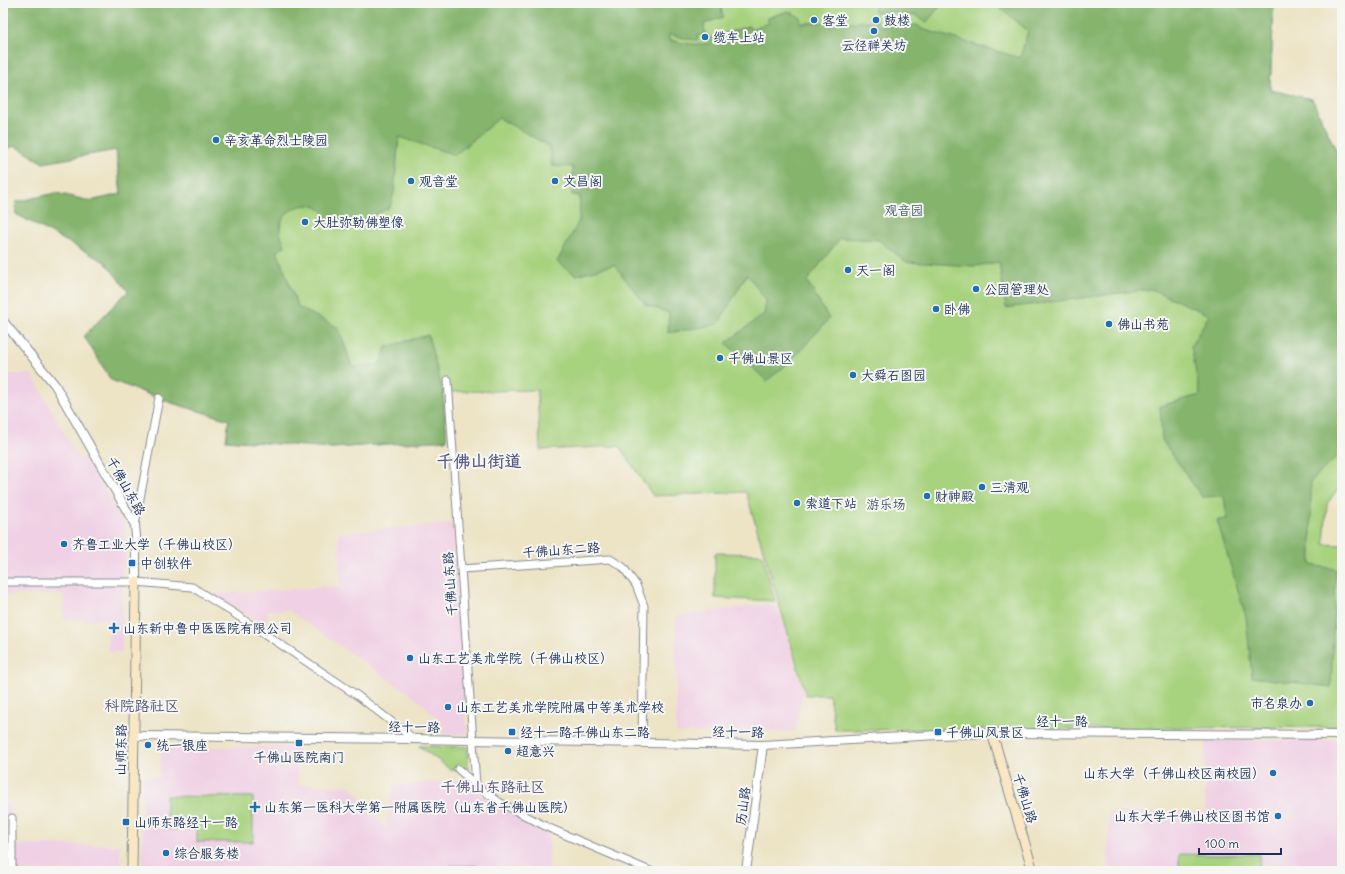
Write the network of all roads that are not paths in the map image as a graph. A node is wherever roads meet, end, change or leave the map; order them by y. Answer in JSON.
{"nodes":[{"id":1,"x":3,"y":321,"type":"edge"},
{"id":2,"x":448,"y":380,"type":"dead end"},
{"id":3,"x":159,"y":398,"type":"dead end"},
{"id":4,"x":135,"y":525,"type":"junction"},
{"id":5,"x":461,"y":568,"type":"junction"},
{"id":6,"x":3,"y":582,"type":"edge"},
{"id":7,"x":136,"y":582,"type":"junction"},
{"id":8,"x":992,"y":733,"type":"junction"},
{"id":9,"x":1342,"y":735,"type":"edge"},
{"id":10,"x":134,"y":736,"type":"junction"},
{"id":11,"x":414,"y":739,"type":"junction"},
{"id":12,"x":472,"y":740,"type":"junction"},
{"id":13,"x":642,"y":743,"type":"junction"},
{"id":14,"x":763,"y":745,"type":"junction"},
{"id":15,"x":458,"y":769,"type":"dead end"},
{"id":16,"x":476,"y":786,"type":"junction"},
{"id":17,"x":12,"y":818,"type":"dead end"},
{"id":18,"x":12,"y":871,"type":"edge"},
{"id":19,"x":132,"y":871,"type":"edge"},
{"id":20,"x":650,"y":871,"type":"edge"},
{"id":21,"x":746,"y":871,"type":"edge"},
{"id":22,"x":1033,"y":871,"type":"edge"}],
"edges":[{"from":1,"to":4,"type":"street","name":"千佛山东路"},
{"from":2,"to":5,"type":"street","name":"千佛山东路"},
{"from":3,"to":4,"type":"street"},
{"from":4,"to":7,"type":"street","name":"千佛山东路"},
{"from":5,"to":12,"type":"street","name":"千佛山东路"},
{"from":5,"to":13,"type":"street","name":"千佛山东二路"},
{"from":6,"to":7,"type":"street"},
{"from":7,"to":10,"type":"main road","name":"山师东路"},
{"from":7,"to":11,"type":"street"},
{"from":8,"to":9,"type":"street","name":"经十一路"},
{"from":8,"to":14,"type":"street","name":"经十一路"},
{"from":8,"to":22,"type":"main road","name":"千佛山路"},
{"from":10,"to":11,"type":"street","name":"经十一路"},
{"from":10,"to":19,"type":"main road","name":"山师东路"},
{"from":11,"to":12,"type":"street","name":"经十一路"},
{"from":12,"to":13,"type":"street","name":"经十一路"},
{"from":12,"to":16,"type":"street","name":"千佛山东路"},
{"from":13,"to":14,"type":"street","name":"经十一路"},
{"from":14,"to":21,"type":"street","name":"历山路"},
{"from":15,"to":16,"type":"street"},
{"from":16,"to":20,"type":"street"},
{"from":17,"to":18,"type":"street"}]}
